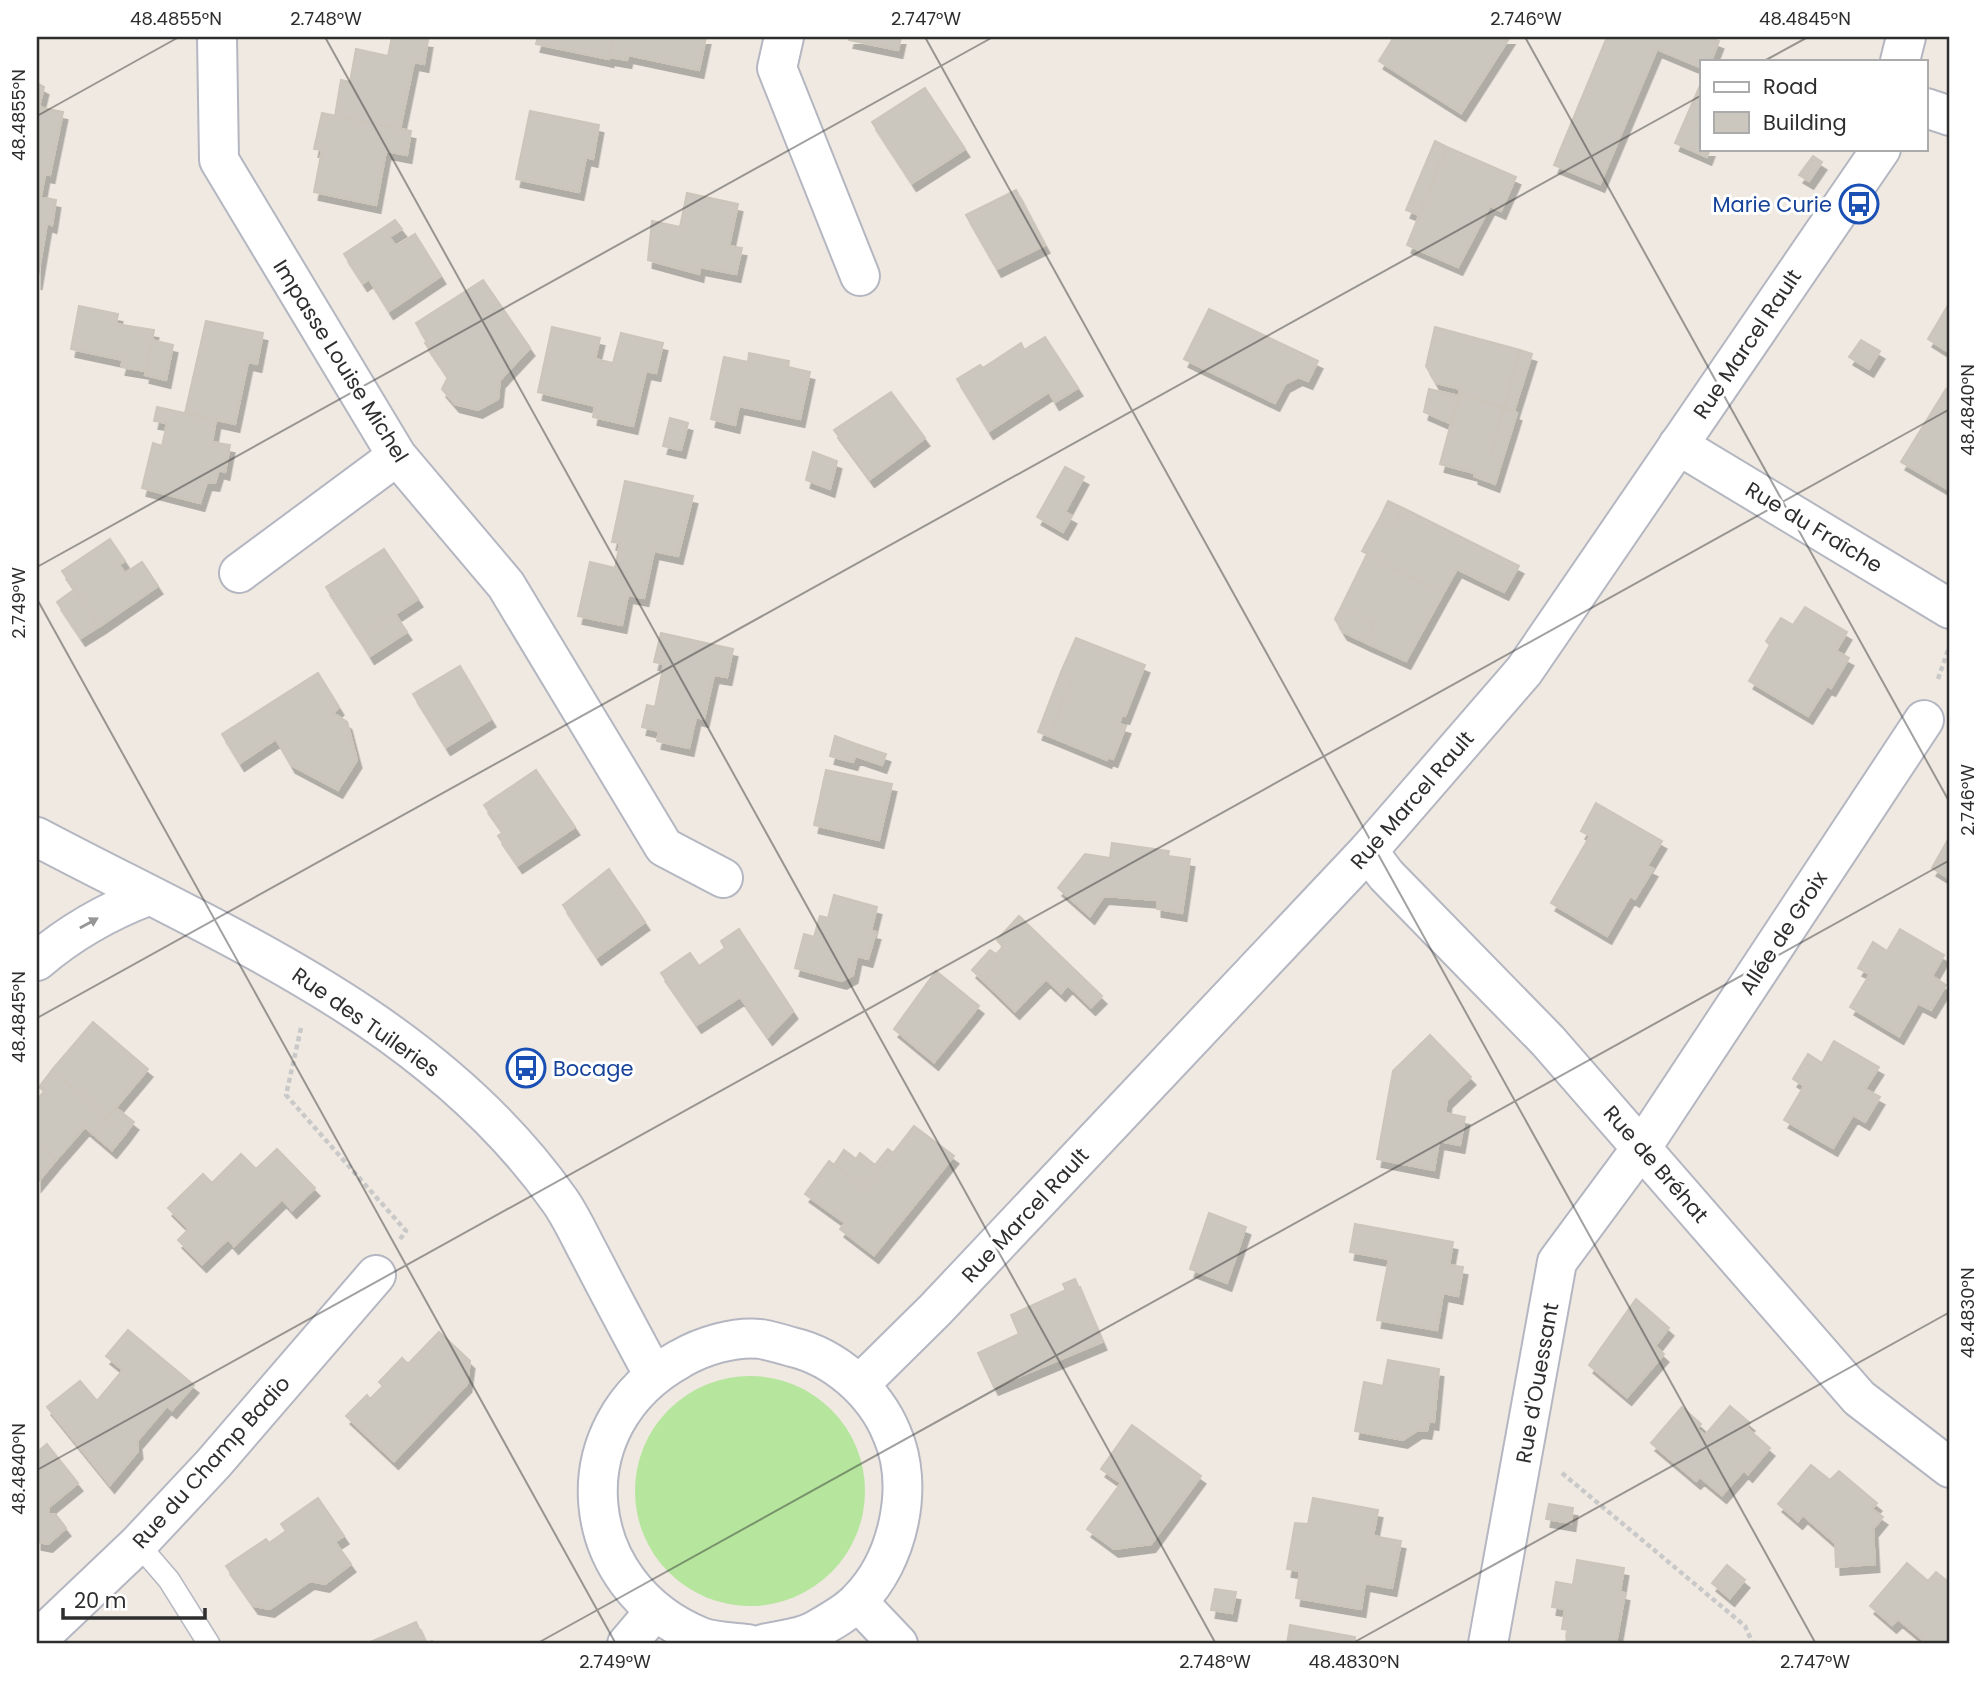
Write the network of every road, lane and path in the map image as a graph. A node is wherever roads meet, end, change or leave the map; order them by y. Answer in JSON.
{"nodes":[{"id":1,"x":217,"y":37,"type":"edge"},
{"id":2,"x":783,"y":37,"type":"edge"},
{"id":3,"x":1906,"y":37,"type":"edge"},
{"id":4,"x":1900,"y":60,"type":"edge"},
{"id":5,"x":1927,"y":108,"type":"edge"},
{"id":6,"x":1950,"y":116,"type":"edge"},
{"id":7,"x":1880,"y":150,"type":"edge"},
{"id":8,"x":860,"y":276,"type":"dead end"},
{"id":9,"x":1678,"y":445,"type":"junction"},
{"id":10,"x":397,"y":456,"type":"junction"},
{"id":11,"x":239,"y":573,"type":"dead end"},
{"id":12,"x":1950,"y":609,"type":"edge"},
{"id":13,"x":1924,"y":720,"type":"dead end"},
{"id":14,"x":37,"y":837,"type":"edge"},
{"id":15,"x":1368,"y":851,"type":"junction"},
{"id":16,"x":723,"y":878,"type":"dead end"},
{"id":17,"x":148,"y":896,"type":"junction"},
{"id":18,"x":37,"y":961,"type":"edge"},
{"id":19,"x":312,"y":981,"type":"junction"},
{"id":20,"x":1642,"y":1147,"type":"junction"},
{"id":21,"x":376,"y":1275,"type":"joint"},
{"id":22,"x":653,"y":1374,"type":"junction"},
{"id":23,"x":860,"y":1384,"type":"junction"},
{"id":24,"x":1527,"y":1444,"type":"junction"},
{"id":25,"x":1950,"y":1468,"type":"edge"},
{"id":26,"x":138,"y":1544,"type":"junction"},
{"id":27,"x":858,"y":1602,"type":"junction"},
{"id":28,"x":654,"y":1612,"type":"junction"},
{"id":29,"x":37,"y":1640,"type":"edge"},
{"id":30,"x":209,"y":1644,"type":"edge"},
{"id":31,"x":627,"y":1644,"type":"edge"},
{"id":32,"x":748,"y":1644,"type":"edge"},
{"id":33,"x":763,"y":1644,"type":"edge"},
{"id":34,"x":898,"y":1644,"type":"edge"},
{"id":35,"x":1488,"y":1644,"type":"edge"},
{"id":36,"x":1752,"y":1644,"type":"edge"}],
"edges":[{"from":1,"to":10,"type":"street","name":"Impasse Louise Michel"},
{"from":2,"to":8,"type":"street"},
{"from":3,"to":4,"type":"street"},
{"from":5,"to":6,"type":"street"},
{"from":7,"to":9,"type":"street","name":"Rue Marcel Rault"},
{"from":9,"to":12,"type":"street","name":"Rue du Fraîche"},
{"from":9,"to":15,"type":"street","name":"Rue Marcel Rault"},
{"from":10,"to":11,"type":"street"},
{"from":10,"to":16,"type":"street","name":"Impasse Louise Michel"},
{"from":13,"to":20,"type":"street","name":"Allée de Groix"},
{"from":14,"to":17,"type":"street","name":"Rue des Tuileries"},
{"from":15,"to":20,"type":"street","name":"Rue de Bréhat"},
{"from":15,"to":23,"type":"street","name":"Rue Marcel Rault"},
{"from":18,"to":17,"type":"street","one_way":true},
{"from":17,"to":19,"type":"street","name":"Rue des Tuileries"},
{"from":19,"to":21,"type":"path"},
{"from":19,"to":22,"type":"street","name":"Rue des Tuileries"},
{"from":20,"to":24,"type":"street","name":"Rue d'Ouessant"},
{"from":20,"to":25,"type":"street","name":"Rue de Bréhat"},
{"from":21,"to":26,"type":"street","name":"Rue du Champ Badio"},
{"from":22,"to":23,"type":"street"},
{"from":22,"to":28,"type":"street"},
{"from":23,"to":27,"type":"street"},
{"from":24,"to":35,"type":"street","name":"Rue d'Ouessant"},
{"from":24,"to":36,"type":"path"},
{"from":26,"to":29,"type":"street","name":"Rue du Champ Badio"},
{"from":26,"to":30,"type":"lane"},
{"from":27,"to":33,"type":"street"},
{"from":27,"to":34,"type":"street"},
{"from":28,"to":31,"type":"street"},
{"from":28,"to":32,"type":"street"}]}
